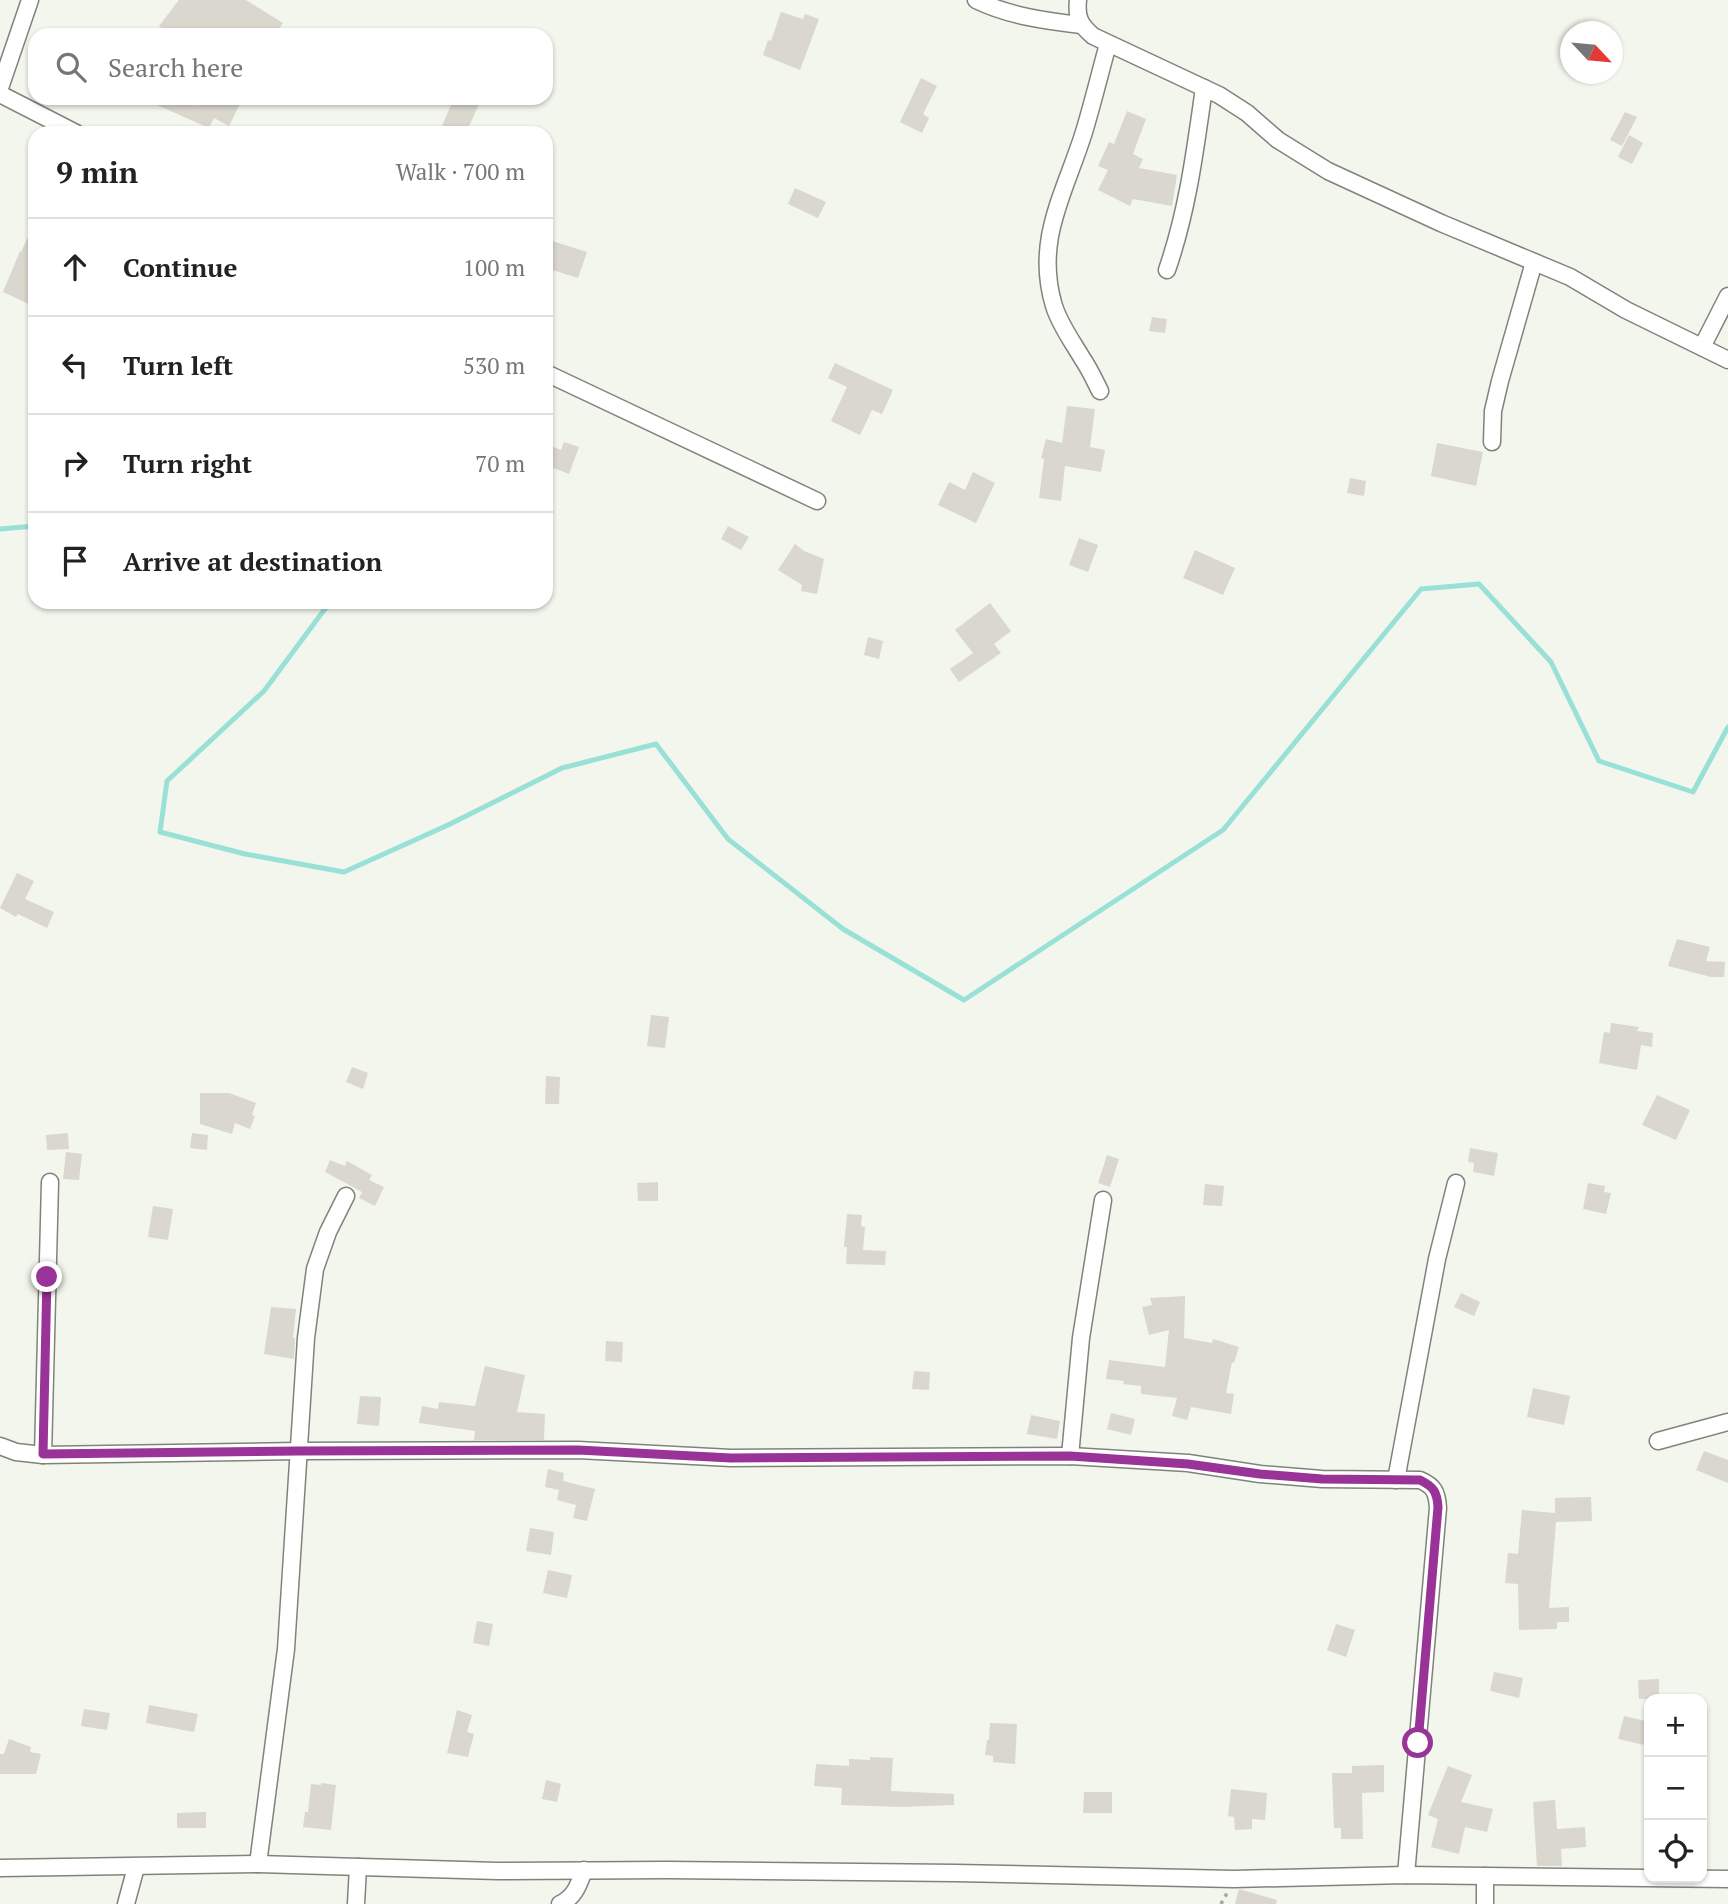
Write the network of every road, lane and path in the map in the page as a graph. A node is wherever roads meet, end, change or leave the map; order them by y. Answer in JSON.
{"nodes":[{"id":1,"x":30,"y":0,"type":"edge"},
{"id":2,"x":976,"y":0,"type":"edge"},
{"id":3,"x":1078,"y":0,"type":"edge"},
{"id":4,"x":1082,"y":25,"type":"junction"},
{"id":5,"x":1108,"y":44,"type":"junction"},
{"id":6,"x":1204,"y":88,"type":"junction"},
{"id":7,"x":0,"y":89,"type":"edge"},
{"id":8,"x":0,"y":94,"type":"edge"},
{"id":9,"x":62,"y":126,"type":"edge"},
{"id":10,"x":1534,"y":262,"type":"junction"},
{"id":11,"x":1167,"y":270,"type":"dead end"},
{"id":12,"x":1728,"y":296,"type":"edge"},
{"id":13,"x":1702,"y":348,"type":"junction"},
{"id":14,"x":1728,"y":360,"type":"edge"},
{"id":15,"x":553,"y":376,"type":"edge"},
{"id":16,"x":1100,"y":391,"type":"dead end"},
{"id":17,"x":1492,"y":442,"type":"dead end"},
{"id":18,"x":817,"y":501,"type":"dead end"},
{"id":19,"x":50,"y":1182,"type":"dead end"},
{"id":20,"x":1455,"y":1183,"type":"dead end"},
{"id":21,"x":346,"y":1196,"type":"dead end"},
{"id":22,"x":1103,"y":1200,"type":"dead end"},
{"id":23,"x":1728,"y":1422,"type":"edge"},
{"id":24,"x":1658,"y":1441,"type":"dead end"},
{"id":25,"x":0,"y":1446,"type":"edge"},
{"id":26,"x":298,"y":1451,"type":"junction"},
{"id":27,"x":43,"y":1454,"type":"junction"},
{"id":28,"x":1070,"y":1456,"type":"junction"},
{"id":29,"x":1396,"y":1480,"type":"junction"},
{"id":30,"x":258,"y":1864,"type":"junction"},
{"id":31,"x":136,"y":1867,"type":"junction"},
{"id":32,"x":358,"y":1867,"type":"junction"},
{"id":33,"x":0,"y":1868,"type":"edge"},
{"id":34,"x":584,"y":1870,"type":"junction"},
{"id":35,"x":1406,"y":1875,"type":"junction"},
{"id":36,"x":1485,"y":1876,"type":"junction"},
{"id":37,"x":1728,"y":1879,"type":"edge"},
{"id":38,"x":126,"y":1904,"type":"edge"},
{"id":39,"x":356,"y":1904,"type":"edge"},
{"id":40,"x":560,"y":1904,"type":"edge"},
{"id":41,"x":1485,"y":1904,"type":"edge"}],
"edges":[{"from":1,"to":7,"type":"street"},
{"from":2,"to":4,"type":"street"},
{"from":3,"to":4,"type":"street"},
{"from":4,"to":5,"type":"street"},
{"from":5,"to":6,"type":"street"},
{"from":5,"to":16,"type":"street"},
{"from":6,"to":10,"type":"street"},
{"from":6,"to":11,"type":"street"},
{"from":8,"to":9,"type":"street"},
{"from":10,"to":13,"type":"street"},
{"from":10,"to":17,"type":"street"},
{"from":12,"to":13,"type":"street"},
{"from":13,"to":14,"type":"street"},
{"from":15,"to":18,"type":"street"},
{"from":19,"to":27,"type":"street"},
{"from":20,"to":29,"type":"street"},
{"from":21,"to":26,"type":"street"},
{"from":22,"to":28,"type":"street"},
{"from":23,"to":24,"type":"street"},
{"from":25,"to":27,"type":"street"},
{"from":26,"to":27,"type":"street"},
{"from":26,"to":28,"type":"street"},
{"from":26,"to":30,"type":"street"},
{"from":28,"to":29,"type":"street"},
{"from":29,"to":35,"type":"street"},
{"from":30,"to":31,"type":"street"},
{"from":30,"to":32,"type":"street"},
{"from":31,"to":33,"type":"street"},
{"from":31,"to":38,"type":"street"},
{"from":32,"to":34,"type":"street"},
{"from":32,"to":39,"type":"street"},
{"from":34,"to":35,"type":"street"},
{"from":34,"to":40,"type":"street"},
{"from":35,"to":36,"type":"street"},
{"from":36,"to":37,"type":"street"},
{"from":36,"to":41,"type":"street"}]}
